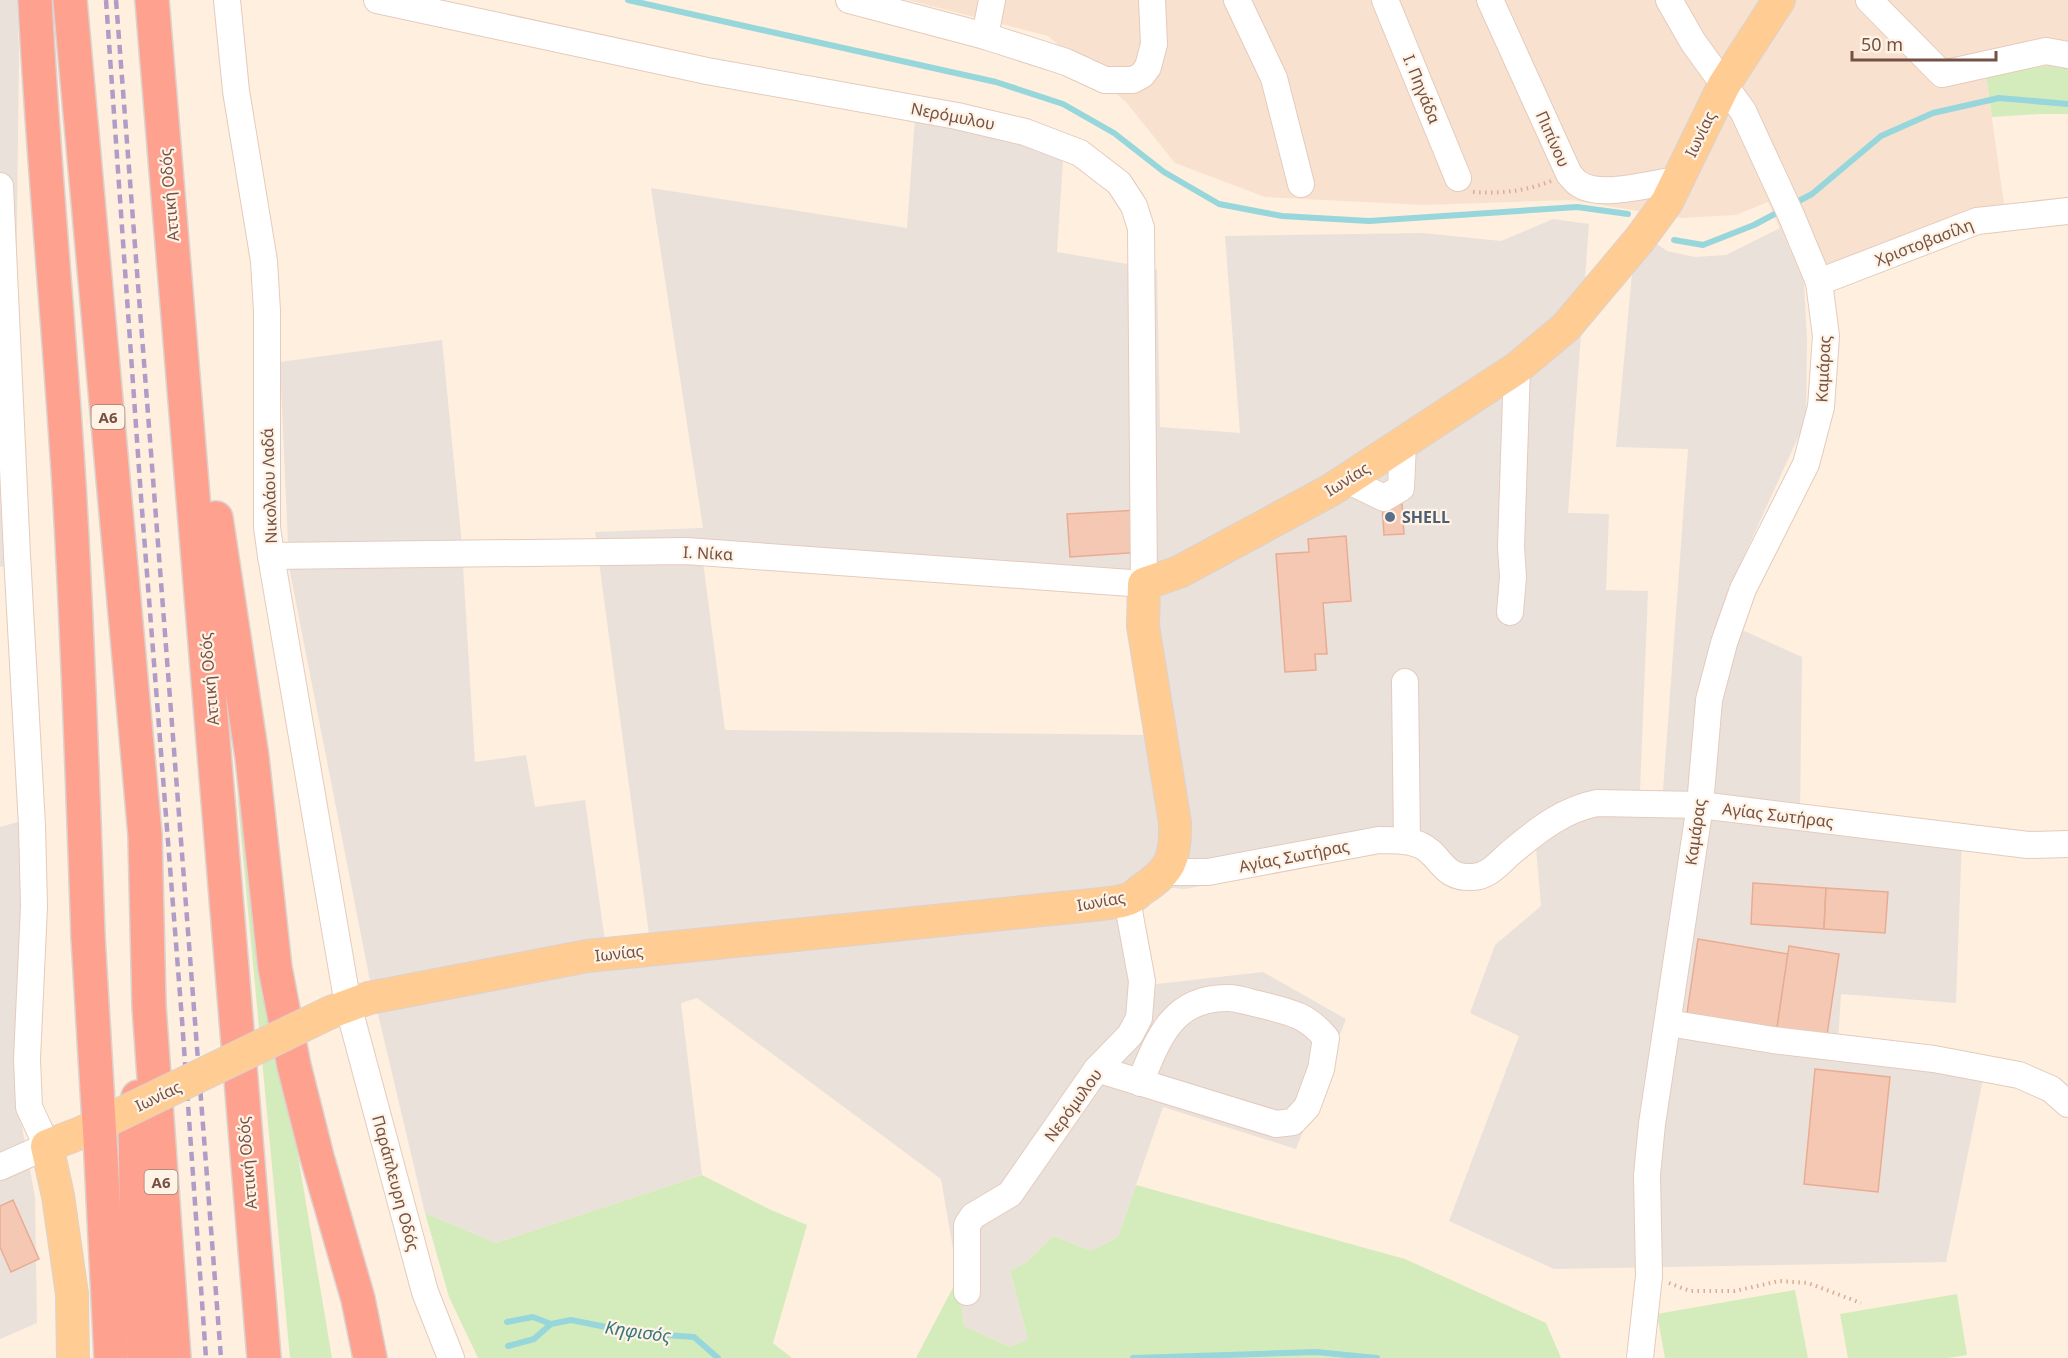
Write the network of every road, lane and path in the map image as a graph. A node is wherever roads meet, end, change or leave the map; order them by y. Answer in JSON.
{"nodes":[{"id":1,"x":35,"y":0,"type":"edge"},
{"id":2,"x":70,"y":0,"type":"edge"},
{"id":3,"x":152,"y":0,"type":"edge"},
{"id":4,"x":227,"y":0,"type":"edge"},
{"id":5,"x":377,"y":0,"type":"edge"},
{"id":6,"x":849,"y":0,"type":"edge"},
{"id":7,"x":992,"y":0,"type":"edge"},
{"id":8,"x":1152,"y":0,"type":"edge"},
{"id":9,"x":1237,"y":0,"type":"edge"},
{"id":10,"x":1385,"y":0,"type":"edge"},
{"id":11,"x":1669,"y":0,"type":"edge"},
{"id":12,"x":1779,"y":0,"type":"edge"},
{"id":13,"x":1869,"y":0,"type":"edge"},
{"id":14,"x":1491,"y":1,"type":"edge"},
{"id":15,"x":985,"y":36,"type":"junction"},
{"id":16,"x":2068,"y":55,"type":"edge"},
{"id":17,"x":1724,"y":85,"type":"junction"},
{"id":18,"x":1569,"y":174,"type":"junction"},
{"id":19,"x":1458,"y":178,"type":"joint"},
{"id":20,"x":1301,"y":183,"type":"dead end"},
{"id":21,"x":0,"y":186,"type":"edge"},
{"id":22,"x":1672,"y":191,"type":"junction"},
{"id":23,"x":2068,"y":211,"type":"edge"},
{"id":24,"x":1819,"y":282,"type":"junction"},
{"id":25,"x":1517,"y":368,"type":"junction"},
{"id":26,"x":185,"y":379,"type":"junction"},
{"id":27,"x":8,"y":556,"type":"edge"},
{"id":28,"x":271,"y":556,"type":"junction"},
{"id":29,"x":1144,"y":584,"type":"junction"},
{"id":30,"x":1510,"y":612,"type":"dead end"},
{"id":31,"x":1405,"y":682,"type":"dead end"},
{"id":32,"x":1700,"y":805,"type":"junction"},
{"id":33,"x":1407,"y":841,"type":"junction"},
{"id":34,"x":2068,"y":844,"type":"edge"},
{"id":35,"x":1166,"y":872,"type":"junction"},
{"id":36,"x":1127,"y":900,"type":"junction"},
{"id":37,"x":149,"y":1006,"type":"junction"},
{"id":38,"x":340,"y":1008,"type":"junction"},
{"id":39,"x":1668,"y":1023,"type":"junction"},
{"id":40,"x":1097,"y":1069,"type":"junction"},
{"id":41,"x":1140,"y":1083,"type":"junction"},
{"id":42,"x":2068,"y":1104,"type":"edge"},
{"id":43,"x":47,"y":1146,"type":"junction"},
{"id":44,"x":0,"y":1167,"type":"edge"},
{"id":45,"x":1648,"y":1276,"type":"junction"},
{"id":46,"x":967,"y":1292,"type":"dead end"},
{"id":47,"x":358,"y":1299,"type":"junction"},
{"id":48,"x":1861,"y":1303,"type":"dead end"},
{"id":49,"x":73,"y":1358,"type":"edge"},
{"id":50,"x":111,"y":1358,"type":"edge"},
{"id":51,"x":144,"y":1358,"type":"edge"},
{"id":52,"x":174,"y":1358,"type":"edge"},
{"id":53,"x":264,"y":1358,"type":"edge"},
{"id":54,"x":370,"y":1358,"type":"edge"},
{"id":55,"x":382,"y":1358,"type":"edge"},
{"id":56,"x":451,"y":1358,"type":"edge"},
{"id":57,"x":1640,"y":1358,"type":"edge"}],
"edges":[{"from":1,"to":50,"type":"highway","bridge":true},
{"from":2,"to":37,"type":"highway","number":"Α6"},
{"from":3,"to":26,"type":"highway","name":"Αττική Οδός"},
{"from":4,"to":28,"type":"street","name":"Νικολάου Λαδά"},
{"from":5,"to":29,"type":"street","name":"Νερόμυλου"},
{"from":6,"to":15,"type":"street"},
{"from":7,"to":15,"type":"street"},
{"from":8,"to":15,"type":"street"},
{"from":9,"to":20,"type":"street"},
{"from":10,"to":19,"type":"street","name":"Ι. Πηγάδα"},
{"from":11,"to":17,"type":"street","name":"Καμάρας"},
{"from":12,"to":17,"type":"main road","name":"Ιωνίας"},
{"from":13,"to":16,"type":"street"},
{"from":14,"to":18,"type":"street","name":"Πιπίνου"},
{"from":17,"to":22,"type":"main road","name":"Ιωνίας"},
{"from":17,"to":24,"type":"street","name":"Καμάρας"},
{"from":18,"to":19,"type":"path"},
{"from":18,"to":22,"type":"street","name":"Πιπίνου"},
{"from":21,"to":27,"type":"street"},
{"from":22,"to":25,"type":"main road","name":"Ιωνίας"},
{"from":23,"to":24,"type":"street","name":"Χριστοβασίλη"},
{"from":24,"to":32,"type":"street","name":"Καμάρας"},
{"from":25,"to":29,"type":"main road","name":"Ιωνίας"},
{"from":25,"to":30,"type":"street"},
{"from":26,"to":47,"type":"highway"},
{"from":26,"to":53,"type":"highway","name":"Αττική Οδός"},
{"from":27,"to":43,"type":"street"},
{"from":28,"to":29,"type":"street","name":"Ι. Νίκα"},
{"from":28,"to":38,"type":"street","name":"Νικολάου Λαδά"},
{"from":29,"to":35,"type":"main road"},
{"from":31,"to":33,"type":"street"},
{"from":32,"to":33,"type":"street","name":"Αγίας Σωτήρας"},
{"from":32,"to":34,"type":"street","name":"Αγίας Σωτήρας"},
{"from":32,"to":39,"type":"street","name":"Καμάρας"},
{"from":33,"to":35,"type":"street","name":"Αγίας Σωτήρας"},
{"from":35,"to":36,"type":"main road","name":"Ιωνίας"},
{"from":36,"to":38,"type":"main road","name":"Ιωνίας"},
{"from":36,"to":40,"type":"street","name":"Νερόμυλου"},
{"from":37,"to":51,"type":"highway"},
{"from":37,"to":52,"type":"highway","number":"Α6"},
{"from":38,"to":43,"type":"main road","name":"Ιωνίας","bridge":true},
{"from":38,"to":56,"type":"street","name":"Παράπλευρη Οδός"},
{"from":39,"to":42,"type":"street"},
{"from":39,"to":45,"type":"street","name":"Καμάρας"},
{"from":40,"to":41,"type":"street"},
{"from":40,"to":46,"type":"street","name":"Νερόμυλου"},
{"from":41,"to":41,"type":"street"},
{"from":43,"to":44,"type":"street","name":"Ιωνίας"},
{"from":43,"to":49,"type":"main road"},
{"from":45,"to":48,"type":"path"},
{"from":45,"to":57,"type":"street","name":"Καμάρας"},
{"from":47,"to":54,"type":"highway"},
{"from":47,"to":55,"type":"highway"}]}
